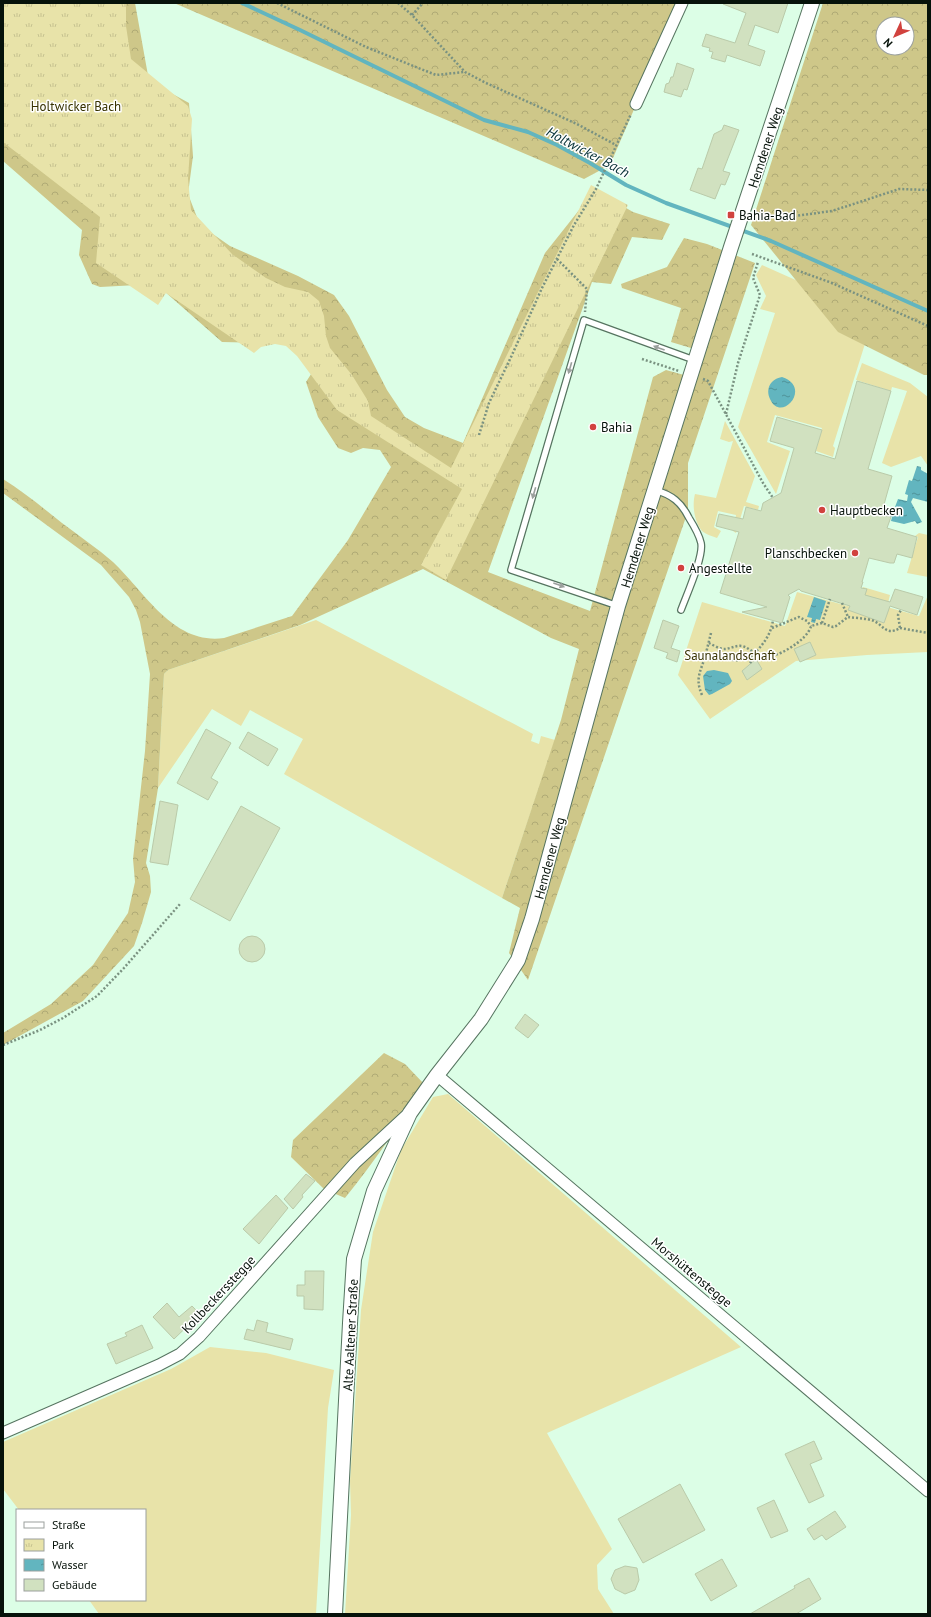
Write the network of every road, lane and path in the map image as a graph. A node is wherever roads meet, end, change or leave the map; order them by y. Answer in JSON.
{"nodes":[{"id":1,"x":277,"y":3,"type":"edge"},
{"id":2,"x":398,"y":3,"type":"edge"},
{"id":3,"x":423,"y":3,"type":"edge"},
{"id":4,"x":682,"y":3,"type":"edge"},
{"id":5,"x":812,"y":3,"type":"edge"},
{"id":6,"x":412,"y":15,"type":"junction"},
{"id":7,"x":465,"y":72,"type":"junction"},
{"id":8,"x":636,"y":104,"type":"joint"},
{"id":9,"x":616,"y":145,"type":"junction"},
{"id":10,"x":928,"y":190,"type":"edge"},
{"id":11,"x":744,"y":211,"type":"junction"},
{"id":12,"x":752,"y":254,"type":"dead end"},
{"id":13,"x":557,"y":259,"type":"junction"},
{"id":14,"x":758,"y":262,"type":"dead end"},
{"id":15,"x":584,"y":320,"type":"junction"},
{"id":16,"x":928,"y":326,"type":"edge"},
{"id":17,"x":642,"y":359,"type":"dead end"},
{"id":18,"x":696,"y":361,"type":"junction"},
{"id":19,"x":691,"y":375,"type":"junction"},
{"id":20,"x":726,"y":415,"type":"junction"},
{"id":21,"x":479,"y":435,"type":"dead end"},
{"id":22,"x":655,"y":490,"type":"junction"},
{"id":23,"x":773,"y":498,"type":"dead end"},
{"id":24,"x":830,"y":600,"type":"dead end"},
{"id":25,"x":842,"y":603,"type":"dead end"},
{"id":26,"x":618,"y":606,"type":"junction"},
{"id":27,"x":680,"y":610,"type":"dead end"},
{"id":28,"x":901,"y":610,"type":"dead end"},
{"id":29,"x":848,"y":617,"type":"junction"},
{"id":30,"x":773,"y":620,"type":"dead end"},
{"id":31,"x":822,"y":623,"type":"junction"},
{"id":32,"x":811,"y":626,"type":"junction"},
{"id":33,"x":772,"y":628,"type":"junction"},
{"id":34,"x":900,"y":628,"type":"junction"},
{"id":35,"x":711,"y":633,"type":"dead end"},
{"id":36,"x":928,"y":634,"type":"edge"},
{"id":37,"x":709,"y":643,"type":"junction"},
{"id":38,"x":755,"y":652,"type":"junction"},
{"id":39,"x":706,"y":653,"type":"junction"},
{"id":40,"x":750,"y":657,"type":"junction"},
{"id":41,"x":750,"y":663,"type":"dead end"},
{"id":42,"x":702,"y":695,"type":"dead end"},
{"id":43,"x":180,"y":904,"type":"dead end"},
{"id":44,"x":3,"y":1045,"type":"edge"},
{"id":45,"x":437,"y":1075,"type":"junction"},
{"id":46,"x":410,"y":1113,"type":"junction"},
{"id":47,"x":3,"y":1433,"type":"edge"},
{"id":48,"x":928,"y":1491,"type":"edge"},
{"id":49,"x":335,"y":1614,"type":"edge"}],
"edges":[{"from":1,"to":7,"type":"path"},
{"from":2,"to":6,"type":"path"},
{"from":3,"to":6,"type":"path"},
{"from":4,"to":8,"type":"street"},
{"from":5,"to":11,"type":"street","name":"Hemdener Weg"},
{"from":6,"to":7,"type":"path"},
{"from":7,"to":9,"type":"path"},
{"from":8,"to":9,"type":"path"},
{"from":9,"to":13,"type":"path"},
{"from":10,"to":11,"type":"path"},
{"from":11,"to":18,"type":"street","name":"Hemdener Weg"},
{"from":12,"to":16,"type":"path"},
{"from":13,"to":15,"type":"path"},
{"from":13,"to":21,"type":"path"},
{"from":14,"to":20,"type":"path"},
{"from":18,"to":15,"type":"lane","one_way":true},
{"from":15,"to":26,"type":"lane","one_way":true},
{"from":17,"to":19,"type":"path"},
{"from":18,"to":19,"type":"street","name":"Hemdener Weg"},
{"from":19,"to":20,"type":"path"},
{"from":19,"to":22,"type":"street","name":"Hemdener Weg"},
{"from":20,"to":23,"type":"path"},
{"from":22,"to":26,"type":"street","name":"Hemdener Weg"},
{"from":22,"to":27,"type":"lane"},
{"from":24,"to":31,"type":"path"},
{"from":25,"to":29,"type":"path"},
{"from":26,"to":45,"type":"street","name":"Hemdener Weg"},
{"from":28,"to":34,"type":"path"},
{"from":29,"to":31,"type":"path"},
{"from":29,"to":34,"type":"path"},
{"from":30,"to":33,"type":"path"},
{"from":31,"to":32,"type":"path"},
{"from":32,"to":33,"type":"path"},
{"from":32,"to":38,"type":"path"},
{"from":33,"to":38,"type":"path"},
{"from":34,"to":36,"type":"path"},
{"from":35,"to":37,"type":"path"},
{"from":37,"to":38,"type":"path"},
{"from":37,"to":39,"type":"path"},
{"from":38,"to":40,"type":"path"},
{"from":39,"to":40,"type":"path"},
{"from":39,"to":42,"type":"path"},
{"from":40,"to":41,"type":"path"},
{"from":43,"to":44,"type":"path"},
{"from":45,"to":46,"type":"street","name":"Alte Aaltener Straße"},
{"from":45,"to":48,"type":"street","name":"Morshüttenstegge"},
{"from":46,"to":47,"type":"street","name":"Kollbeckersstegge"},
{"from":46,"to":49,"type":"street","name":"Alte Aaltener Straße"}]}
